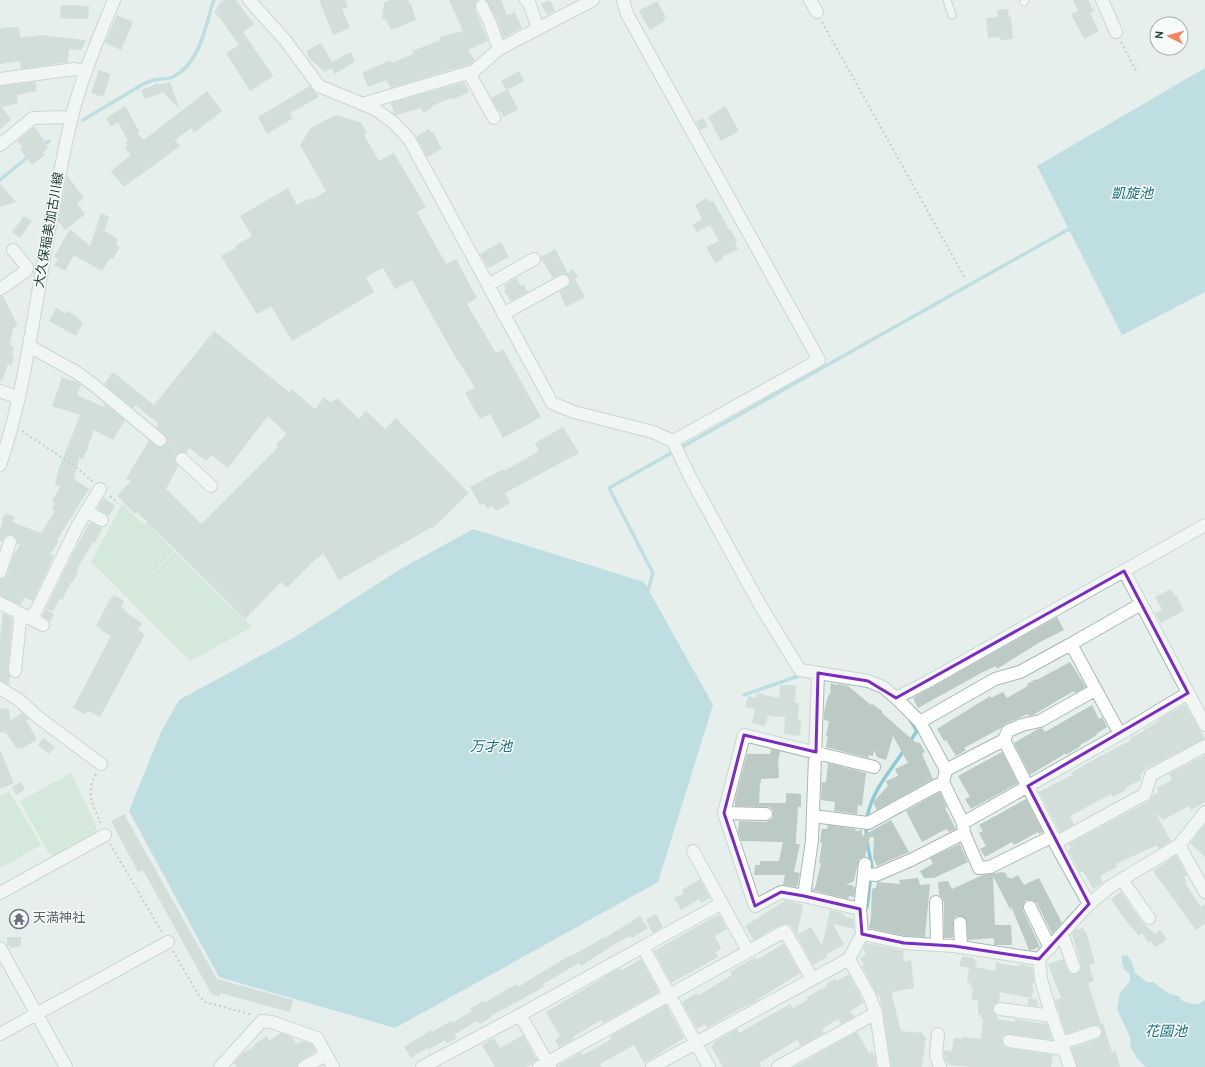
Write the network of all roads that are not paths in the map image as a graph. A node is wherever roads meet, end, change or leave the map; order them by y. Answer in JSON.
{"nodes":[{"id":1,"x":114,"y":0,"type":"edge"},
{"id":2,"x":249,"y":0,"type":"edge"},
{"id":3,"x":526,"y":0,"type":"edge"},
{"id":4,"x":593,"y":0,"type":"edge"},
{"id":5,"x":623,"y":0,"type":"edge"},
{"id":6,"x":810,"y":0,"type":"edge"},
{"id":7,"x":947,"y":0,"type":"edge"},
{"id":8,"x":1102,"y":0,"type":"edge"},
{"id":9,"x":482,"y":6,"type":"dead end"},
{"id":10,"x":817,"y":12,"type":"road end"},
{"id":11,"x":952,"y":15,"type":"dead end"},
{"id":12,"x":538,"y":29,"type":"junction"},
{"id":13,"x":1116,"y":32,"type":"road end"},
{"id":14,"x":499,"y":49,"type":"junction"},
{"id":15,"x":86,"y":72,"type":"junction"},
{"id":16,"x":469,"y":72,"type":"junction"},
{"id":17,"x":0,"y":79,"type":"edge"},
{"id":18,"x":362,"y":104,"type":"junction"},
{"id":19,"x":72,"y":117,"type":"junction"},
{"id":20,"x":494,"y":118,"type":"dead end"},
{"id":21,"x":0,"y":145,"type":"edge"},
{"id":22,"x":13,"y":250,"type":"dead end"},
{"id":23,"x":534,"y":259,"type":"dead end"},
{"id":24,"x":563,"y":280,"type":"dead end"},
{"id":25,"x":488,"y":285,"type":"junction"},
{"id":26,"x":0,"y":288,"type":"edge"},
{"id":27,"x":503,"y":314,"type":"junction"},
{"id":28,"x":29,"y":346,"type":"junction"},
{"id":29,"x":0,"y":390,"type":"edge"},
{"id":30,"x":20,"y":398,"type":"junction"},
{"id":31,"x":160,"y":440,"type":"tunnel mouth"},
{"id":32,"x":4,"y":441,"type":"edge"},
{"id":33,"x":673,"y":441,"type":"junction"},
{"id":34,"x":182,"y":459,"type":"tunnel mouth"},
{"id":35,"x":0,"y":465,"type":"edge"},
{"id":36,"x":210,"y":486,"type":"dead end"},
{"id":37,"x":100,"y":489,"type":"road end"},
{"id":38,"x":86,"y":511,"type":"junction"},
{"id":39,"x":102,"y":520,"type":"dead end"},
{"id":40,"x":1205,"y":525,"type":"edge"},
{"id":41,"x":10,"y":542,"type":"dead end"},
{"id":42,"x":1124,"y":571,"type":"junction"},
{"id":43,"x":0,"y":572,"type":"edge"},
{"id":44,"x":0,"y":603,"type":"edge"},
{"id":45,"x":1141,"y":604,"type":"junction"},
{"id":46,"x":24,"y":616,"type":"junction"},
{"id":47,"x":43,"y":625,"type":"dead end"},
{"id":48,"x":1070,"y":644,"type":"junction"},
{"id":49,"x":15,"y":671,"type":"dead end"},
{"id":50,"x":818,"y":673,"type":"junction"},
{"id":51,"x":0,"y":688,"type":"edge"},
{"id":52,"x":1095,"y":690,"type":"junction"},
{"id":53,"x":1188,"y":693,"type":"junction"},
{"id":54,"x":896,"y":698,"type":"junction"},
{"id":55,"x":920,"y":722,"type":"junction"},
{"id":56,"x":1205,"y":725,"type":"edge"},
{"id":57,"x":1120,"y":734,"type":"junction"},
{"id":58,"x":1004,"y":740,"type":"junction"},
{"id":59,"x":1205,"y":746,"type":"edge"},
{"id":60,"x":816,"y":752,"type":"junction"},
{"id":61,"x":101,"y":764,"type":"road end"},
{"id":62,"x":874,"y":767,"type":"dead end"},
{"id":63,"x":946,"y":770,"type":"junction"},
{"id":64,"x":943,"y":782,"type":"junction"},
{"id":65,"x":1028,"y":786,"type":"junction"},
{"id":66,"x":1205,"y":812,"type":"edge"},
{"id":67,"x":724,"y":814,"type":"junction"},
{"id":68,"x":766,"y":814,"type":"dead end"},
{"id":69,"x":813,"y":816,"type":"junction"},
{"id":70,"x":964,"y":828,"type":"junction"},
{"id":71,"x":105,"y":836,"type":"road end"},
{"id":72,"x":1054,"y":839,"type":"junction"},
{"id":73,"x":1179,"y":845,"type":"junction"},
{"id":74,"x":693,"y":851,"type":"dead end"},
{"id":75,"x":1122,"y":880,"type":"junction"},
{"id":76,"x":1205,"y":892,"type":"edge"},
{"id":77,"x":0,"y":894,"type":"edge"},
{"id":78,"x":804,"y":896,"type":"junction"},
{"id":79,"x":936,"y":902,"type":"dead end"},
{"id":80,"x":722,"y":903,"type":"junction"},
{"id":81,"x":1089,"y":904,"type":"junction"},
{"id":82,"x":1030,"y":907,"type":"dead end"},
{"id":83,"x":860,"y":909,"type":"junction"},
{"id":84,"x":1149,"y":918,"type":"dead end"},
{"id":85,"x":960,"y":923,"type":"dead end"},
{"id":86,"x":862,"y":934,"type":"junction"},
{"id":87,"x":1062,"y":934,"type":"junction"},
{"id":88,"x":168,"y":942,"type":"road end"},
{"id":89,"x":937,"y":945,"type":"junction"},
{"id":90,"x":643,"y":947,"type":"junction"},
{"id":91,"x":961,"y":947,"type":"junction"},
{"id":92,"x":0,"y":948,"type":"edge"},
{"id":93,"x":1050,"y":948,"type":"junction"},
{"id":94,"x":748,"y":951,"type":"junction"},
{"id":95,"x":849,"y":959,"type":"junction"},
{"id":96,"x":1039,"y":959,"type":"junction"},
{"id":97,"x":1074,"y":967,"type":"dead end"},
{"id":98,"x":812,"y":979,"type":"junction"},
{"id":99,"x":669,"y":995,"type":"junction"},
{"id":100,"x":1000,"y":1009,"type":"dead end"},
{"id":101,"x":876,"y":1013,"type":"junction"},
{"id":102,"x":36,"y":1014,"type":"junction"},
{"id":103,"x":520,"y":1015,"type":"junction"},
{"id":104,"x":1052,"y":1016,"type":"junction"},
{"id":105,"x":1095,"y":1032,"type":"dead end"},
{"id":106,"x":0,"y":1034,"type":"edge"},
{"id":107,"x":938,"y":1034,"type":"dead end"},
{"id":108,"x":1009,"y":1041,"type":"dead end"},
{"id":109,"x":696,"y":1043,"type":"junction"},
{"id":110,"x":1062,"y":1046,"type":"junction"},
{"id":111,"x":326,"y":1055,"type":"junction"},
{"id":112,"x":545,"y":1065,"type":"edge"},
{"id":113,"x":66,"y":1067,"type":"edge"},
{"id":114,"x":220,"y":1067,"type":"edge"},
{"id":115,"x":304,"y":1067,"type":"edge"},
{"id":116,"x":333,"y":1067,"type":"edge"},
{"id":117,"x":422,"y":1067,"type":"edge"},
{"id":118,"x":652,"y":1067,"type":"edge"},
{"id":119,"x":709,"y":1067,"type":"edge"},
{"id":120,"x":778,"y":1067,"type":"edge"},
{"id":121,"x":884,"y":1067,"type":"edge"},
{"id":122,"x":940,"y":1067,"type":"edge"},
{"id":123,"x":1070,"y":1067,"type":"edge"}],
"edges":[{"from":1,"to":15,"type":"street","name":"大久保稲美加古川線"},
{"from":2,"to":18,"type":"street"},
{"from":3,"to":12,"type":"street"},
{"from":4,"to":12,"type":"street"},
{"from":5,"to":33,"type":"street"},
{"from":6,"to":10,"type":"street"},
{"from":7,"to":11,"type":"lane"},
{"from":8,"to":13,"type":"street"},
{"from":9,"to":14,"type":"street"},
{"from":12,"to":14,"type":"street"},
{"from":14,"to":16,"type":"street"},
{"from":15,"to":17,"type":"street"},
{"from":15,"to":19,"type":"street","name":"大久保稲美加古川線"},
{"from":16,"to":18,"type":"street"},
{"from":16,"to":20,"type":"street"},
{"from":18,"to":25,"type":"street"},
{"from":19,"to":21,"type":"street"},
{"from":19,"to":28,"type":"street","name":"大久保稲美加古川線"},
{"from":22,"to":26,"type":"street"},
{"from":23,"to":25,"type":"street"},
{"from":24,"to":27,"type":"street"},
{"from":25,"to":27,"type":"street"},
{"from":27,"to":33,"type":"street"},
{"from":28,"to":30,"type":"street","name":"大久保稲美加古川線"},
{"from":28,"to":31,"type":"street"},
{"from":29,"to":30,"type":"street"},
{"from":30,"to":32,"type":"street","name":"大久保稲美加古川線"},
{"from":32,"to":35,"type":"street","name":"大久保稲美加古川線"},
{"from":33,"to":50,"type":"street"},
{"from":34,"to":36,"type":"street"},
{"from":37,"to":38,"type":"street"},
{"from":38,"to":39,"type":"street"},
{"from":38,"to":46,"type":"street"},
{"from":40,"to":42,"type":"street"},
{"from":41,"to":43,"type":"street"},
{"from":42,"to":45,"type":"street"},
{"from":42,"to":54,"type":"street"},
{"from":44,"to":46,"type":"street"},
{"from":45,"to":48,"type":"street"},
{"from":45,"to":53,"type":"street"},
{"from":46,"to":47,"type":"street"},
{"from":46,"to":49,"type":"street"},
{"from":48,"to":52,"type":"street"},
{"from":48,"to":55,"type":"street"},
{"from":50,"to":54,"type":"street"},
{"from":50,"to":60,"type":"street"},
{"from":51,"to":61,"type":"street"},
{"from":52,"to":57,"type":"street"},
{"from":52,"to":58,"type":"street"},
{"from":53,"to":56,"type":"street"},
{"from":53,"to":57,"type":"street"},
{"from":54,"to":55,"type":"street"},
{"from":55,"to":63,"type":"street"},
{"from":57,"to":65,"type":"street"},
{"from":58,"to":63,"type":"street"},
{"from":58,"to":65,"type":"street"},
{"from":59,"to":72,"type":"street"},
{"from":60,"to":62,"type":"street"},
{"from":60,"to":67,"type":"street"},
{"from":60,"to":69,"type":"street"},
{"from":63,"to":64,"type":"street"},
{"from":64,"to":69,"type":"street"},
{"from":64,"to":70,"type":"street"},
{"from":65,"to":70,"type":"street"},
{"from":65,"to":72,"type":"street"},
{"from":66,"to":73,"type":"street"},
{"from":67,"to":68,"type":"street"},
{"from":67,"to":78,"type":"street"},
{"from":69,"to":78,"type":"street"},
{"from":70,"to":72,"type":"street"},
{"from":70,"to":83,"type":"street"},
{"from":71,"to":77,"type":"street"},
{"from":72,"to":81,"type":"street"},
{"from":73,"to":75,"type":"street"},
{"from":73,"to":76,"type":"street"},
{"from":74,"to":80,"type":"street"},
{"from":75,"to":81,"type":"street"},
{"from":75,"to":84,"type":"street"},
{"from":78,"to":83,"type":"street"},
{"from":79,"to":89,"type":"street"},
{"from":80,"to":90,"type":"street"},
{"from":80,"to":94,"type":"street"},
{"from":81,"to":87,"type":"street"},
{"from":82,"to":93,"type":"street"},
{"from":83,"to":86,"type":"street"},
{"from":85,"to":91,"type":"street"},
{"from":86,"to":89,"type":"street"},
{"from":86,"to":95,"type":"street"},
{"from":87,"to":93,"type":"street"},
{"from":87,"to":97,"type":"street"},
{"from":88,"to":102,"type":"street"},
{"from":89,"to":91,"type":"street"},
{"from":90,"to":99,"type":"street"},
{"from":90,"to":103,"type":"street"},
{"from":91,"to":96,"type":"street"},
{"from":92,"to":102,"type":"street"},
{"from":93,"to":96,"type":"street"},
{"from":94,"to":98,"type":"street"},
{"from":94,"to":99,"type":"street"},
{"from":95,"to":98,"type":"street"},
{"from":95,"to":101,"type":"street"},
{"from":96,"to":104,"type":"street"},
{"from":98,"to":109,"type":"street"},
{"from":99,"to":109,"type":"street"},
{"from":99,"to":112,"type":"street"},
{"from":100,"to":104,"type":"street"},
{"from":101,"to":120,"type":"street"},
{"from":101,"to":121,"type":"street"},
{"from":102,"to":106,"type":"street"},
{"from":102,"to":113,"type":"street"},
{"from":103,"to":112,"type":"street"},
{"from":103,"to":117,"type":"street"},
{"from":104,"to":110,"type":"street"},
{"from":105,"to":110,"type":"street"},
{"from":107,"to":122,"type":"street"},
{"from":108,"to":110,"type":"street"},
{"from":109,"to":118,"type":"street"},
{"from":109,"to":119,"type":"street"},
{"from":110,"to":123,"type":"street"},
{"from":111,"to":114,"type":"street"},
{"from":111,"to":115,"type":"street"},
{"from":111,"to":116,"type":"street"}]}
